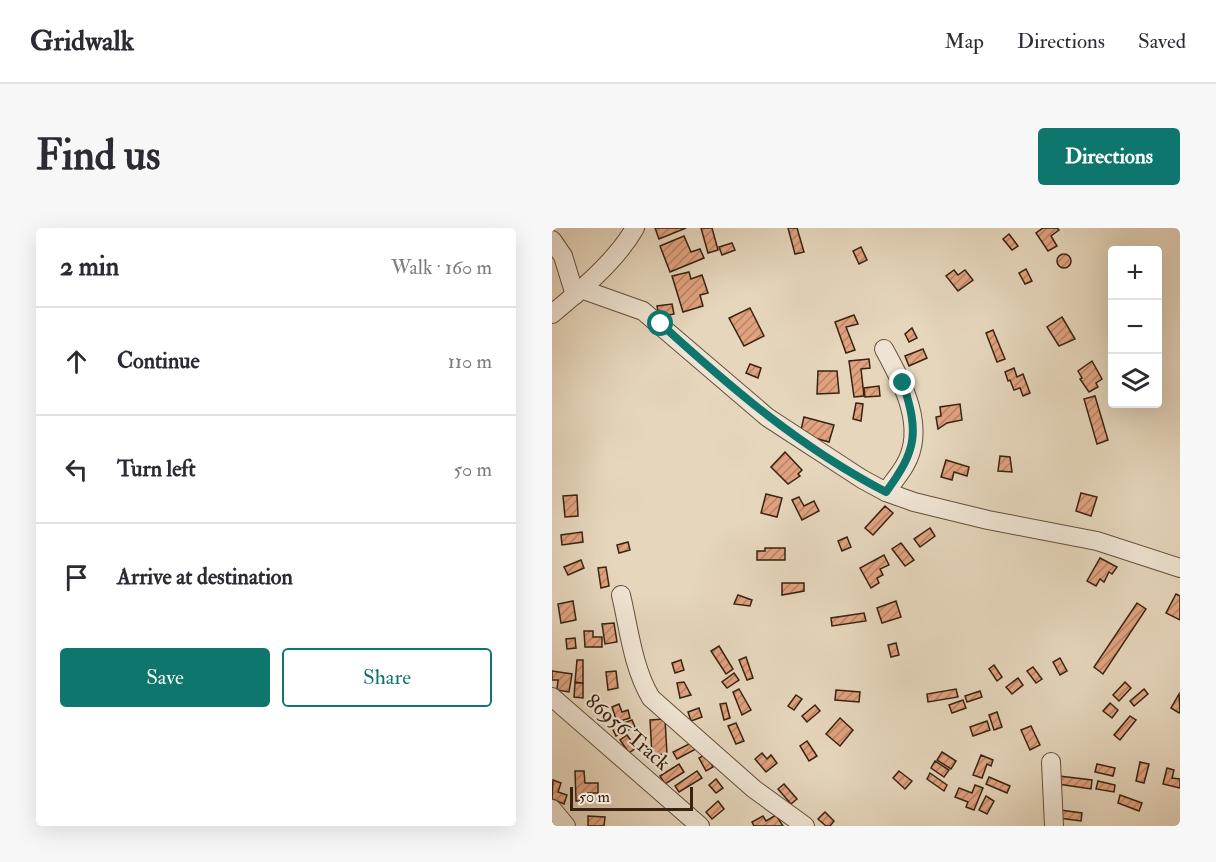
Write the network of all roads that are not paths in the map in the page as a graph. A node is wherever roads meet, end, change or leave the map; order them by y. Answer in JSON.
{"nodes":[{"id":1,"x":635,"y":228,"type":"edge"},
{"id":2,"x":552,"y":240,"type":"edge"},
{"id":3,"x":578,"y":292,"type":"junction"},
{"id":4,"x":552,"y":314,"type":"edge"},
{"id":5,"x":884,"y":349,"type":"dead end"},
{"id":6,"x":886,"y":492,"type":"junction"},
{"id":7,"x":1180,"y":568,"type":"edge"},
{"id":8,"x":621,"y":595,"type":"dead end"},
{"id":9,"x":552,"y":697,"type":"edge"},
{"id":10,"x":1051,"y":762,"type":"dead end"},
{"id":11,"x":552,"y":809,"type":"edge"},
{"id":12,"x":566,"y":826,"type":"edge"},
{"id":13,"x":700,"y":826,"type":"edge"},
{"id":14,"x":805,"y":826,"type":"edge"},
{"id":15,"x":1054,"y":826,"type":"edge"}],
"edges":[{"from":1,"to":3,"type":"street"},
{"from":2,"to":3,"type":"street"},
{"from":3,"to":4,"type":"street"},
{"from":3,"to":6,"type":"street"},
{"from":5,"to":6,"type":"street"},
{"from":6,"to":7,"type":"street"},
{"from":8,"to":14,"type":"street"},
{"from":9,"to":13,"type":"street","name":"86956 Track"},
{"from":10,"to":15,"type":"street"},
{"from":11,"to":12,"type":"street"}]}
